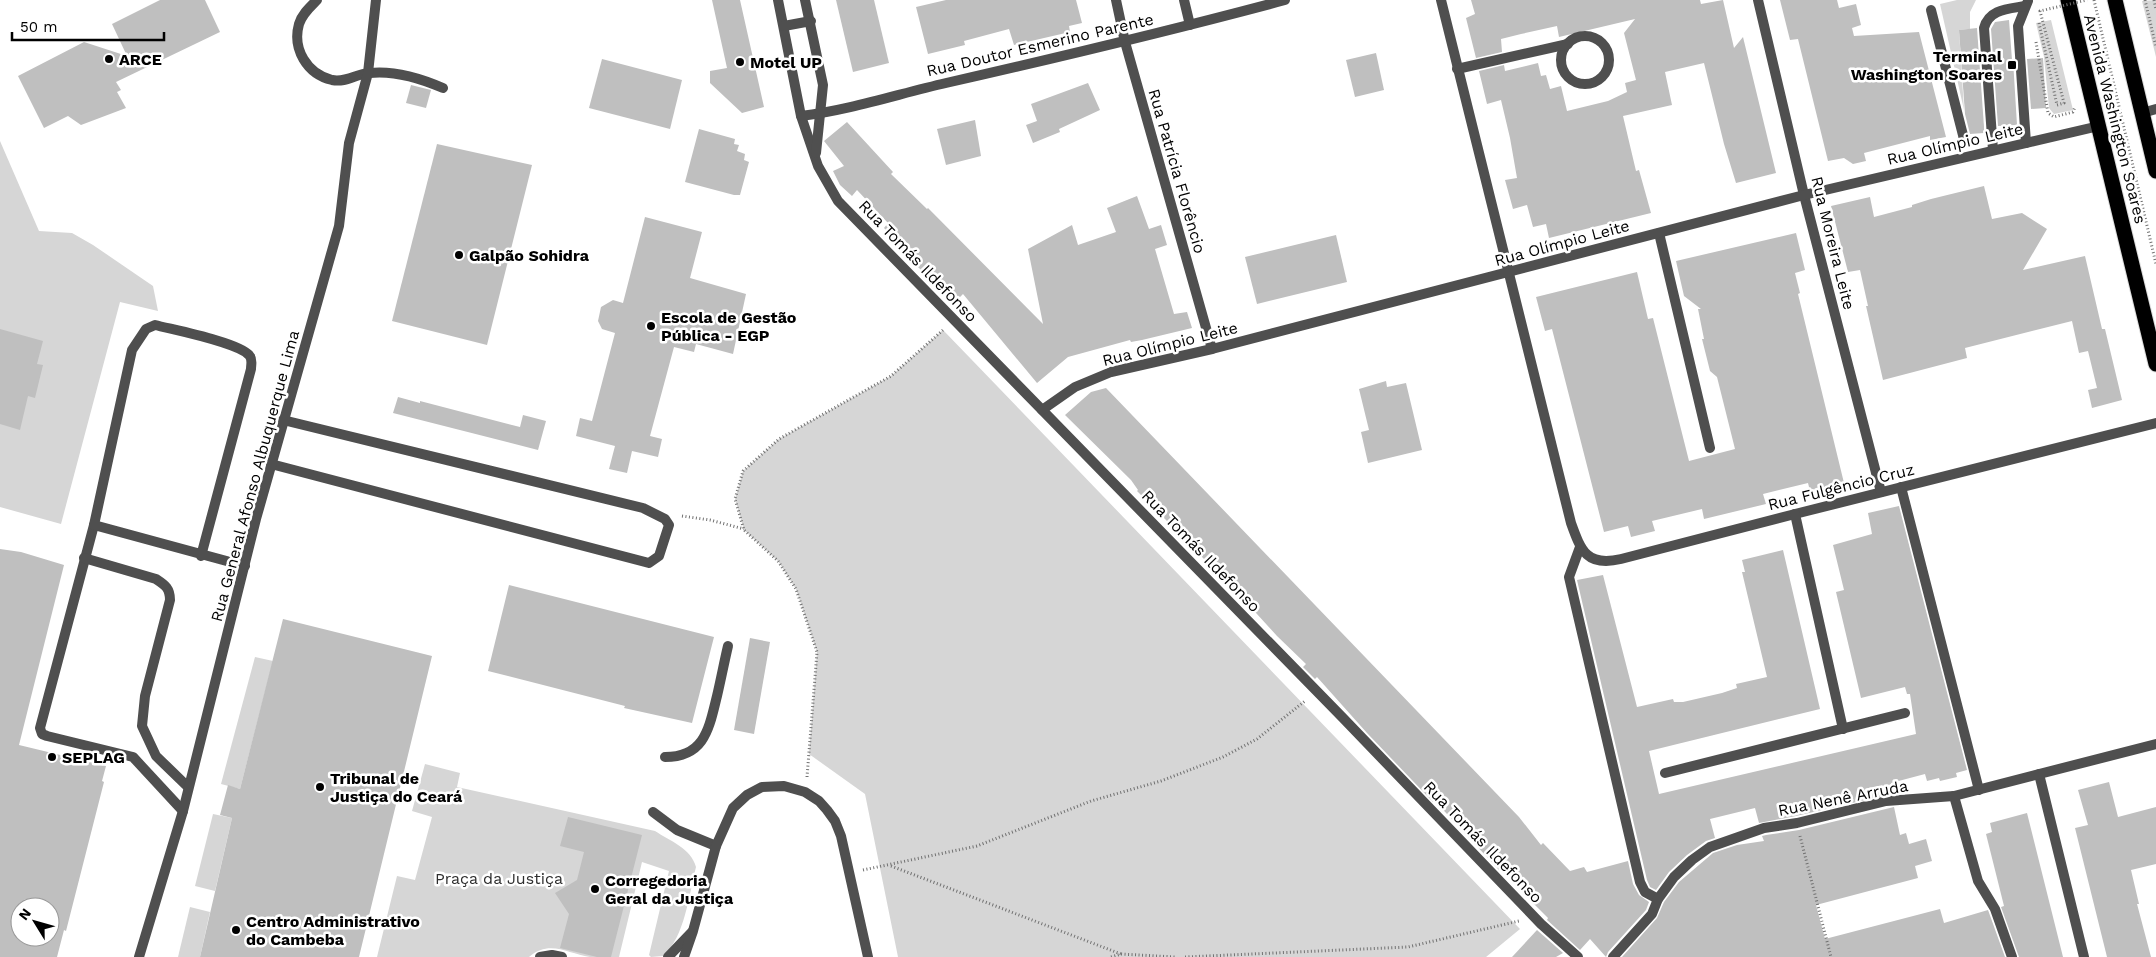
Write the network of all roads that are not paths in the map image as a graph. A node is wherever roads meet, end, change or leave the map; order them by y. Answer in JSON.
{"nodes":[{"id":1,"x":317,"y":0,"type":"edge"},
{"id":2,"x":366,"y":0,"type":"edge"},
{"id":3,"x":778,"y":0,"type":"edge"},
{"id":4,"x":805,"y":0,"type":"edge"},
{"id":5,"x":1116,"y":0,"type":"edge"},
{"id":6,"x":1184,"y":0,"type":"edge"},
{"id":7,"x":1286,"y":0,"type":"edge"},
{"id":8,"x":1442,"y":0,"type":"edge"},
{"id":9,"x":1758,"y":0,"type":"edge"},
{"id":10,"x":2068,"y":0,"type":"edge"},
{"id":11,"x":2115,"y":0,"type":"edge"},
{"id":12,"x":376,"y":3,"type":"edge"},
{"id":13,"x":2028,"y":3,"type":"edge"},
{"id":14,"x":1931,"y":10,"type":"dead end"},
{"id":15,"x":811,"y":21,"type":"junction"},
{"id":16,"x":1190,"y":25,"type":"junction"},
{"id":17,"x":784,"y":26,"type":"junction"},
{"id":18,"x":1125,"y":42,"type":"junction"},
{"id":19,"x":1568,"y":44,"type":"junction"},
{"id":20,"x":1457,"y":68,"type":"junction"},
{"id":21,"x":368,"y":73,"type":"junction"},
{"id":22,"x":443,"y":88,"type":"dead end"},
{"id":23,"x":2149,"y":111,"type":"edge"},
{"id":24,"x":821,"y":114,"type":"junction"},
{"id":25,"x":801,"y":116,"type":"junction"},
{"id":26,"x":2099,"y":126,"type":"junction"},
{"id":27,"x":1965,"y":143,"type":"dead end"},
{"id":28,"x":2026,"y":143,"type":"junction"},
{"id":29,"x":1993,"y":150,"type":"junction"},
{"id":30,"x":816,"y":157,"type":"junction"},
{"id":31,"x":2156,"y":171,"type":"edge"},
{"id":32,"x":1804,"y":195,"type":"junction"},
{"id":33,"x":1659,"y":233,"type":"junction"},
{"id":34,"x":1509,"y":273,"type":"junction"},
{"id":35,"x":1212,"y":350,"type":"junction"},
{"id":36,"x":2156,"y":364,"type":"edge"},
{"id":37,"x":1042,"y":410,"type":"junction"},
{"id":38,"x":283,"y":420,"type":"junction"},
{"id":39,"x":2156,"y":424,"type":"edge"},
{"id":40,"x":1710,"y":448,"type":"dead end"},
{"id":41,"x":271,"y":464,"type":"junction"},
{"id":42,"x":1901,"y":487,"type":"junction"},
{"id":43,"x":1881,"y":492,"type":"junction"},
{"id":44,"x":1795,"y":514,"type":"junction"},
{"id":45,"x":94,"y":525,"type":"junction"},
{"id":46,"x":1580,"y":547,"type":"junction"},
{"id":47,"x":201,"y":556,"type":"junction"},
{"id":48,"x":84,"y":558,"type":"junction"},
{"id":49,"x":244,"y":566,"type":"junction"},
{"id":50,"x":728,"y":646,"type":"dead end"},
{"id":51,"x":1905,"y":713,"type":"dead end"},
{"id":52,"x":1843,"y":729,"type":"junction"},
{"id":53,"x":2156,"y":744,"type":"edge"},
{"id":54,"x":665,"y":757,"type":"dead end"},
{"id":55,"x":1665,"y":773,"type":"dead end"},
{"id":56,"x":2039,"y":774,"type":"junction"},
{"id":57,"x":188,"y":787,"type":"junction"},
{"id":58,"x":1979,"y":790,"type":"junction"},
{"id":59,"x":1954,"y":796,"type":"junction"},
{"id":60,"x":183,"y":811,"type":"junction"},
{"id":61,"x":653,"y":812,"type":"dead end"},
{"id":62,"x":716,"y":846,"type":"junction"},
{"id":63,"x":1658,"y":898,"type":"junction"},
{"id":64,"x":693,"y":932,"type":"junction"},
{"id":65,"x":139,"y":956,"type":"edge"},
{"id":66,"x":540,"y":957,"type":"edge"},
{"id":67,"x":562,"y":957,"type":"edge"},
{"id":68,"x":668,"y":957,"type":"edge"},
{"id":69,"x":684,"y":957,"type":"edge"},
{"id":70,"x":868,"y":957,"type":"edge"},
{"id":71,"x":1578,"y":957,"type":"edge"},
{"id":72,"x":1614,"y":957,"type":"edge"},
{"id":73,"x":2012,"y":957,"type":"edge"},
{"id":74,"x":2084,"y":957,"type":"edge"}],
"edges":[{"from":1,"to":21,"type":"street"},
{"from":2,"to":12,"type":"street"},
{"from":3,"to":17,"type":"street","name":"Rua Tomás Ildefonso"},
{"from":4,"to":15,"type":"street","name":"Rua Tomás Ildefonso"},
{"from":5,"to":18,"type":"street","name":"Rua Patrícia Florêncio"},
{"from":6,"to":16,"type":"street"},
{"from":7,"to":16,"type":"street","name":"Rua Doutor Esmerino Parente"},
{"from":8,"to":20,"type":"street"},
{"from":9,"to":32,"type":"street","name":"Rua Moreira Leite"},
{"from":10,"to":26,"type":"highway","name":"Avenida Washington Soares"},
{"from":11,"to":23,"type":"highway","name":"Avenida Washington Soares"},
{"from":12,"to":21,"type":"street","name":"Rua General Afonso Albuquerque Lima"},
{"from":13,"to":28,"type":"street"},
{"from":13,"to":29,"type":"street"},
{"from":14,"to":27,"type":"street"},
{"from":15,"to":17,"type":"street"},
{"from":15,"to":24,"type":"street","name":"Rua Tomás Ildefonso"},
{"from":16,"to":18,"type":"street","name":"Rua Doutor Esmerino Parente"},
{"from":17,"to":25,"type":"street","name":"Rua Tomás Ildefonso"},
{"from":18,"to":24,"type":"street","name":"Rua Doutor Esmerino Parente"},
{"from":18,"to":35,"type":"street","name":"Rua Patrícia Florêncio"},
{"from":19,"to":19,"type":"street"},
{"from":19,"to":20,"type":"street"},
{"from":20,"to":34,"type":"street"},
{"from":21,"to":22,"type":"street"},
{"from":21,"to":38,"type":"street","name":"Rua General Afonso Albuquerque Lima"},
{"from":23,"to":31,"type":"highway","name":"Avenida Washington Soares"},
{"from":24,"to":25,"type":"street","name":"Rua Doutor Esmerino Parente"},
{"from":24,"to":30,"type":"street","name":"Rua Tomás Ildefonso"},
{"from":25,"to":30,"type":"street","name":"Rua Tomás Ildefonso"},
{"from":26,"to":28,"type":"street","name":"Rua Olímpio Leite"},
{"from":26,"to":36,"type":"highway","name":"Avenida Washington Soares"},
{"from":28,"to":29,"type":"street","name":"Rua Olímpio Leite"},
{"from":29,"to":32,"type":"street","name":"Rua Olímpio Leite"},
{"from":30,"to":37,"type":"street","name":"Rua Tomás Ildefonso"},
{"from":32,"to":33,"type":"street","name":"Rua Olímpio Leite"},
{"from":32,"to":43,"type":"street","name":"Rua Moreira Leite"},
{"from":33,"to":34,"type":"street","name":"Rua Olímpio Leite"},
{"from":33,"to":40,"type":"street"},
{"from":34,"to":35,"type":"street","name":"Rua Olímpio Leite"},
{"from":34,"to":46,"type":"street"},
{"from":35,"to":37,"type":"street","name":"Rua Olímpio Leite"},
{"from":37,"to":71,"type":"street","name":"Rua Tomás Ildefonso"},
{"from":38,"to":41,"type":"street","name":"Rua General Afonso Albuquerque Lima"},
{"from":38,"to":41,"type":"street"},
{"from":39,"to":42,"type":"street","name":"Rua Fulgêncio Cruz"},
{"from":41,"to":49,"type":"street","name":"Rua General Afonso Albuquerque Lima"},
{"from":42,"to":43,"type":"street","name":"Rua Fulgêncio Cruz"},
{"from":42,"to":58,"type":"street"},
{"from":43,"to":44,"type":"street","name":"Rua Fulgêncio Cruz"},
{"from":44,"to":46,"type":"street","name":"Rua Fulgêncio Cruz"},
{"from":44,"to":52,"type":"street"},
{"from":45,"to":47,"type":"street"},
{"from":45,"to":47,"type":"street"},
{"from":45,"to":48,"type":"street"},
{"from":46,"to":63,"type":"street"},
{"from":47,"to":49,"type":"street"},
{"from":48,"to":57,"type":"street"},
{"from":48,"to":60,"type":"street"},
{"from":49,"to":57,"type":"street","name":"Rua General Afonso Albuquerque Lima"},
{"from":50,"to":54,"type":"street"},
{"from":51,"to":52,"type":"street"},
{"from":52,"to":55,"type":"street"},
{"from":53,"to":56,"type":"street","name":"Rua Nenê Arruda"},
{"from":56,"to":58,"type":"street","name":"Rua Nenê Arruda"},
{"from":56,"to":74,"type":"street"},
{"from":57,"to":60,"type":"street","name":"Rua General Afonso Albuquerque Lima"},
{"from":58,"to":59,"type":"street","name":"Rua Nenê Arruda"},
{"from":59,"to":63,"type":"street","name":"Rua Nenê Arruda"},
{"from":59,"to":73,"type":"street"},
{"from":60,"to":65,"type":"street","name":"Rua General Afonso Albuquerque Lima"},
{"from":61,"to":62,"type":"street"},
{"from":62,"to":64,"type":"street"},
{"from":62,"to":70,"type":"street"},
{"from":63,"to":72,"type":"street","name":"Rua Nenê Arruda"},
{"from":64,"to":68,"type":"street"},
{"from":64,"to":69,"type":"street"},
{"from":66,"to":67,"type":"street"}]}
